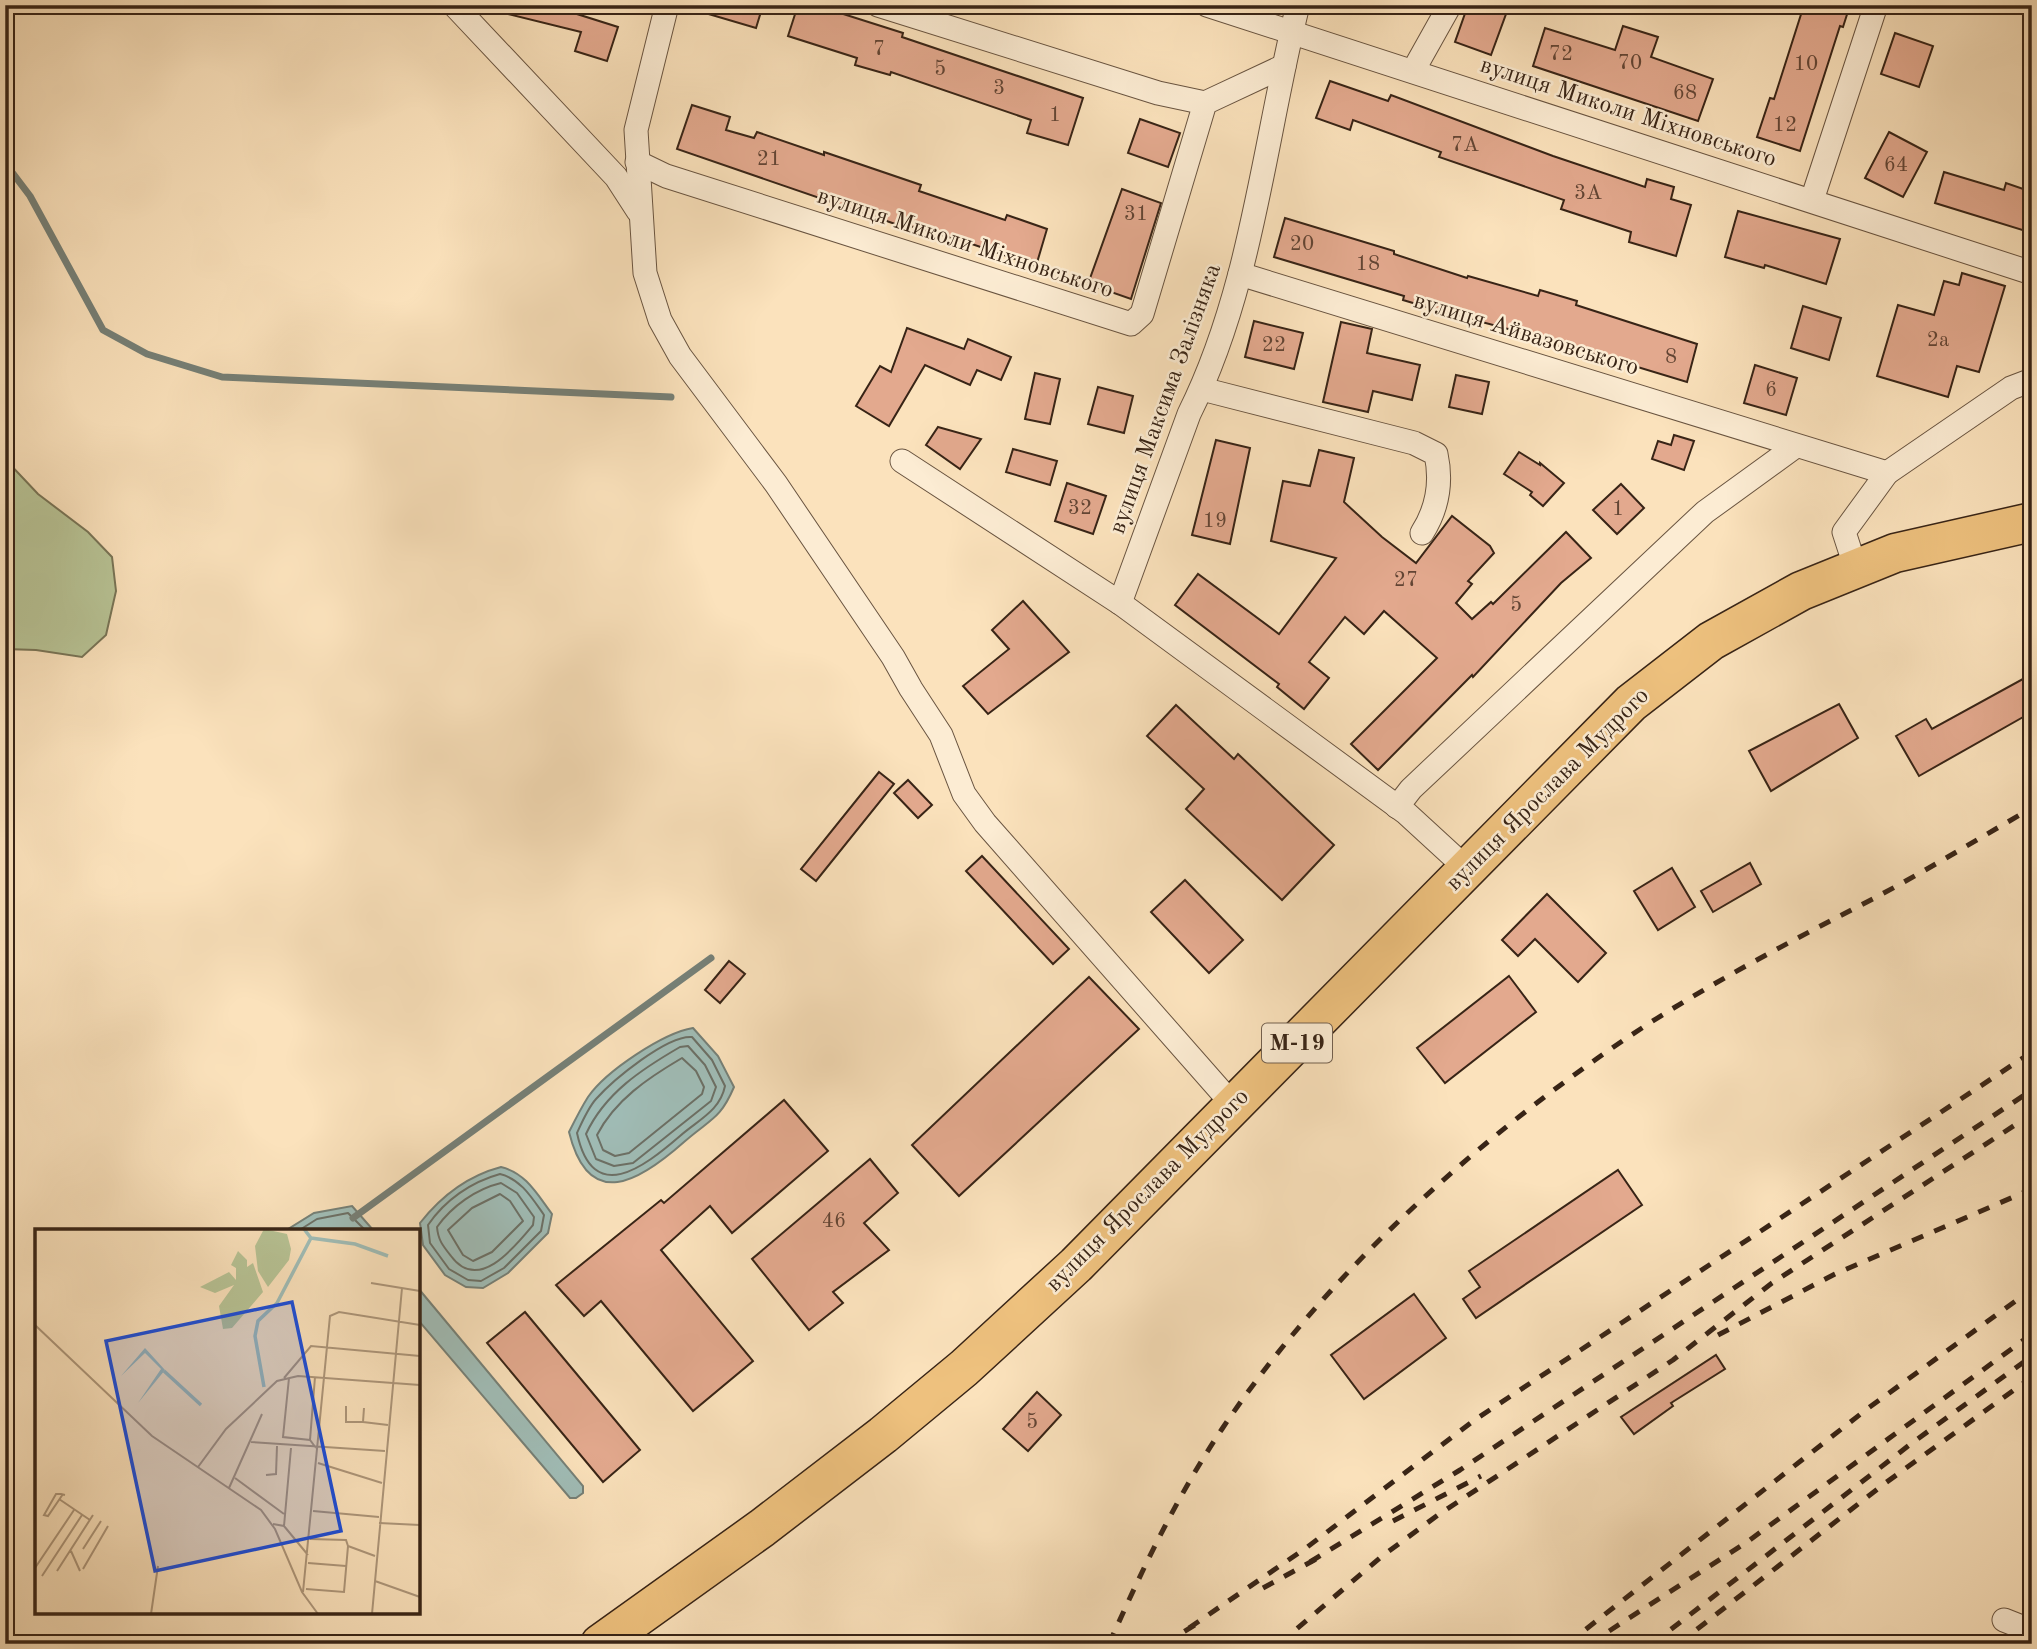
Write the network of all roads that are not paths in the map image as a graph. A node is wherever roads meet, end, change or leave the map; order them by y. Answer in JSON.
{"nodes":[{"id":1,"x":454,"y":5,"type":"edge"},
{"id":2,"x":667,"y":5,"type":"edge"},
{"id":3,"x":877,"y":5,"type":"edge"},
{"id":4,"x":1207,"y":5,"type":"edge"},
{"id":5,"x":1298,"y":5,"type":"edge"},
{"id":6,"x":1450,"y":5,"type":"edge"},
{"id":7,"x":1876,"y":5,"type":"edge"},
{"id":8,"x":1292,"y":30,"type":"junction"},
{"id":9,"x":1284,"y":66,"type":"junction"},
{"id":10,"x":1413,"y":71,"type":"junction"},
{"id":11,"x":1205,"y":103,"type":"junction"},
{"id":12,"x":637,"y":162,"type":"junction"},
{"id":13,"x":1812,"y":200,"type":"junction"},
{"id":14,"x":640,"y":215,"type":"junction"},
{"id":15,"x":2032,"y":273,"type":"edge"},
{"id":16,"x":1240,"y":274,"type":"junction"},
{"id":17,"x":2032,"y":380,"type":"edge"},
{"id":18,"x":1202,"y":389,"type":"junction"},
{"id":19,"x":1796,"y":446,"type":"junction"},
{"id":20,"x":902,"y":461,"type":"dead end"},
{"id":21,"x":1887,"y":472,"type":"junction"},
{"id":22,"x":2032,"y":522,"type":"edge"},
{"id":23,"x":1422,"y":533,"type":"dead end"},
{"id":24,"x":1856,"y":569,"type":"junction"},
{"id":25,"x":1119,"y":603,"type":"junction"},
{"id":26,"x":1398,"y":807,"type":"junction"},
{"id":27,"x":1467,"y":869,"type":"junction"},
{"id":28,"x":1234,"y":1107,"type":"junction"},
{"id":29,"x":2004,"y":1620,"type":"dead end"},
{"id":30,"x":2032,"y":1631,"type":"edge"},
{"id":31,"x":600,"y":1644,"type":"edge"}],
"edges":[{"from":1,"to":14,"type":"street"},
{"from":2,"to":12,"type":"street"},
{"from":3,"to":11,"type":"street"},
{"from":4,"to":8,"type":"street","name":"вулиця Миколи Міхновського"},
{"from":5,"to":8,"type":"street","name":"вулиця Максима Залізняка"},
{"from":6,"to":10,"type":"street"},
{"from":7,"to":13,"type":"street"},
{"from":8,"to":9,"type":"street","name":"вулиця Максима Залізняка"},
{"from":8,"to":10,"type":"street","name":"вулиця Миколи Міхновського"},
{"from":9,"to":11,"type":"street"},
{"from":9,"to":16,"type":"street","name":"вулиця Максима Залізняка"},
{"from":10,"to":13,"type":"street","name":"вулиця Миколи Міхновського"},
{"from":11,"to":12,"type":"street","name":"вулиця Миколи Міхновського"},
{"from":12,"to":14,"type":"street"},
{"from":13,"to":15,"type":"street","name":"вулиця Миколи Міхновського"},
{"from":14,"to":28,"type":"street"},
{"from":16,"to":18,"type":"street","name":"вулиця Максима Залізняка"},
{"from":16,"to":19,"type":"street","name":"вулиця Айвазовського"},
{"from":17,"to":21,"type":"street"},
{"from":18,"to":23,"type":"street"},
{"from":18,"to":25,"type":"street","name":"вулиця Максима Залізняка"},
{"from":19,"to":21,"type":"street","name":"вулиця Айвазовського"},
{"from":19,"to":26,"type":"street"},
{"from":20,"to":25,"type":"street"},
{"from":21,"to":24,"type":"street"},
{"from":22,"to":24,"type":"highway","name":"вулиця Ярослава Мудрого","number":"М-19"},
{"from":24,"to":27,"type":"highway","name":"вулиця Ярослава Мудрого","number":"М-19"},
{"from":25,"to":26,"type":"street"},
{"from":26,"to":27,"type":"street"},
{"from":27,"to":28,"type":"highway","name":"вулиця Ярослава Мудрого","number":"М-19"},
{"from":28,"to":31,"type":"highway","name":"вулиця Ярослава Мудрого","number":"М-19"},
{"from":29,"to":30,"type":"street"}]}
